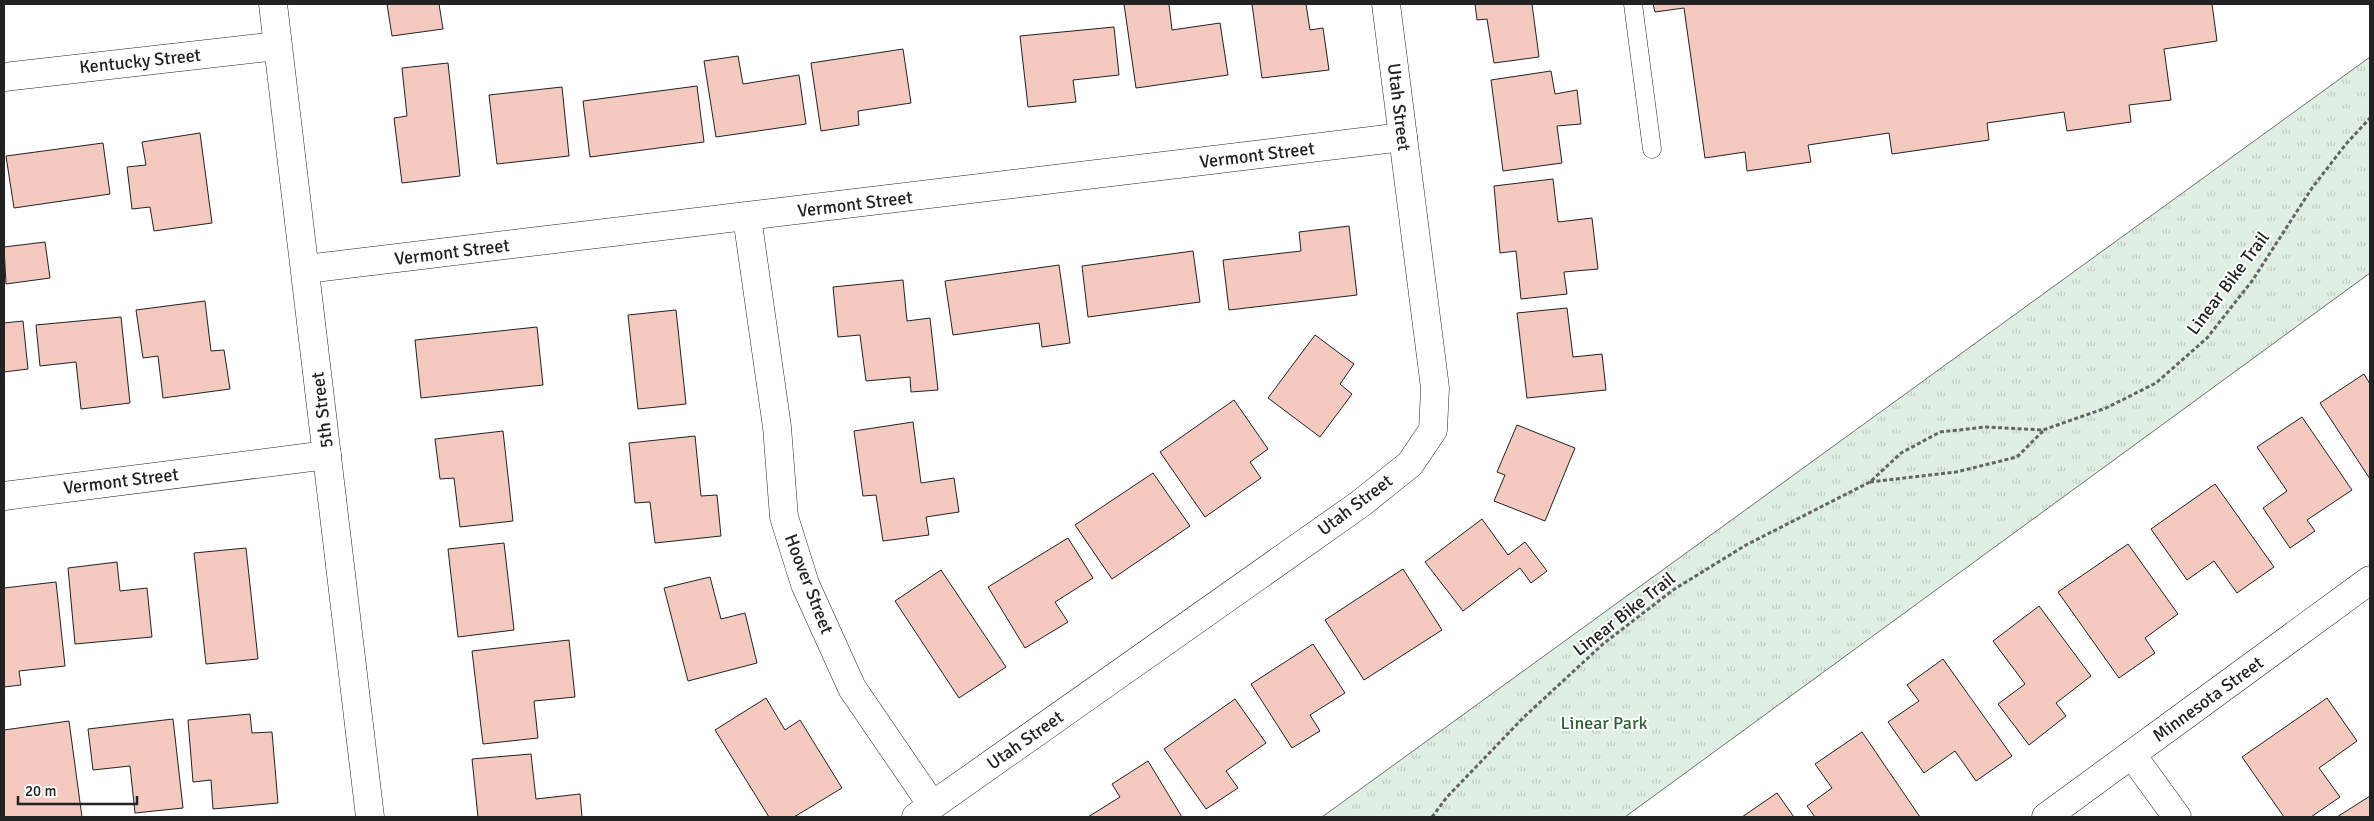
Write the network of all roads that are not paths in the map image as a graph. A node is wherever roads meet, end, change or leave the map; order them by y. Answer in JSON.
{"nodes":[{"id":1,"x":273,"y":4,"type":"edge"},
{"id":2,"x":1386,"y":4,"type":"edge"},
{"id":3,"x":1634,"y":4,"type":"edge"},
{"id":4,"x":277,"y":46,"type":"junction"},
{"id":5,"x":4,"y":76,"type":"edge"},
{"id":6,"x":1403,"y":138,"type":"junction"},
{"id":7,"x":1652,"y":149,"type":"dead end"},
{"id":8,"x":747,"y":217,"type":"junction"},
{"id":9,"x":306,"y":270,"type":"junction"},
{"id":10,"x":327,"y":455,"type":"junction"},
{"id":11,"x":4,"y":496,"type":"edge"},
{"id":12,"x":2370,"y":580,"type":"edge"},
{"id":13,"x":2132,"y":755,"type":"junction"},
{"id":14,"x":924,"y":811,"type":"edge"},
{"id":15,"x":370,"y":817,"type":"edge"},
{"id":16,"x":2046,"y":817,"type":"edge"},
{"id":17,"x":2177,"y":817,"type":"edge"}],
"edges":[{"from":1,"to":4,"type":"street","name":"5th Street"},
{"from":2,"to":6,"type":"street","name":"Utah Street"},
{"from":3,"to":7,"type":"lane"},
{"from":4,"to":5,"type":"street","name":"Kentucky Street"},
{"from":4,"to":9,"type":"street","name":"5th Street"},
{"from":6,"to":8,"type":"street","name":"Vermont Street"},
{"from":6,"to":14,"type":"street","name":"Utah Street"},
{"from":8,"to":9,"type":"street","name":"Vermont Street"},
{"from":8,"to":14,"type":"street","name":"Hoover Street"},
{"from":9,"to":10,"type":"street","name":"5th Street"},
{"from":10,"to":11,"type":"street","name":"Vermont Street"},
{"from":10,"to":15,"type":"street","name":"5th Street"},
{"from":12,"to":13,"type":"street","name":"Minnesota Street"},
{"from":13,"to":16,"type":"street","name":"Minnesota Street"},
{"from":13,"to":17,"type":"street"}]}
